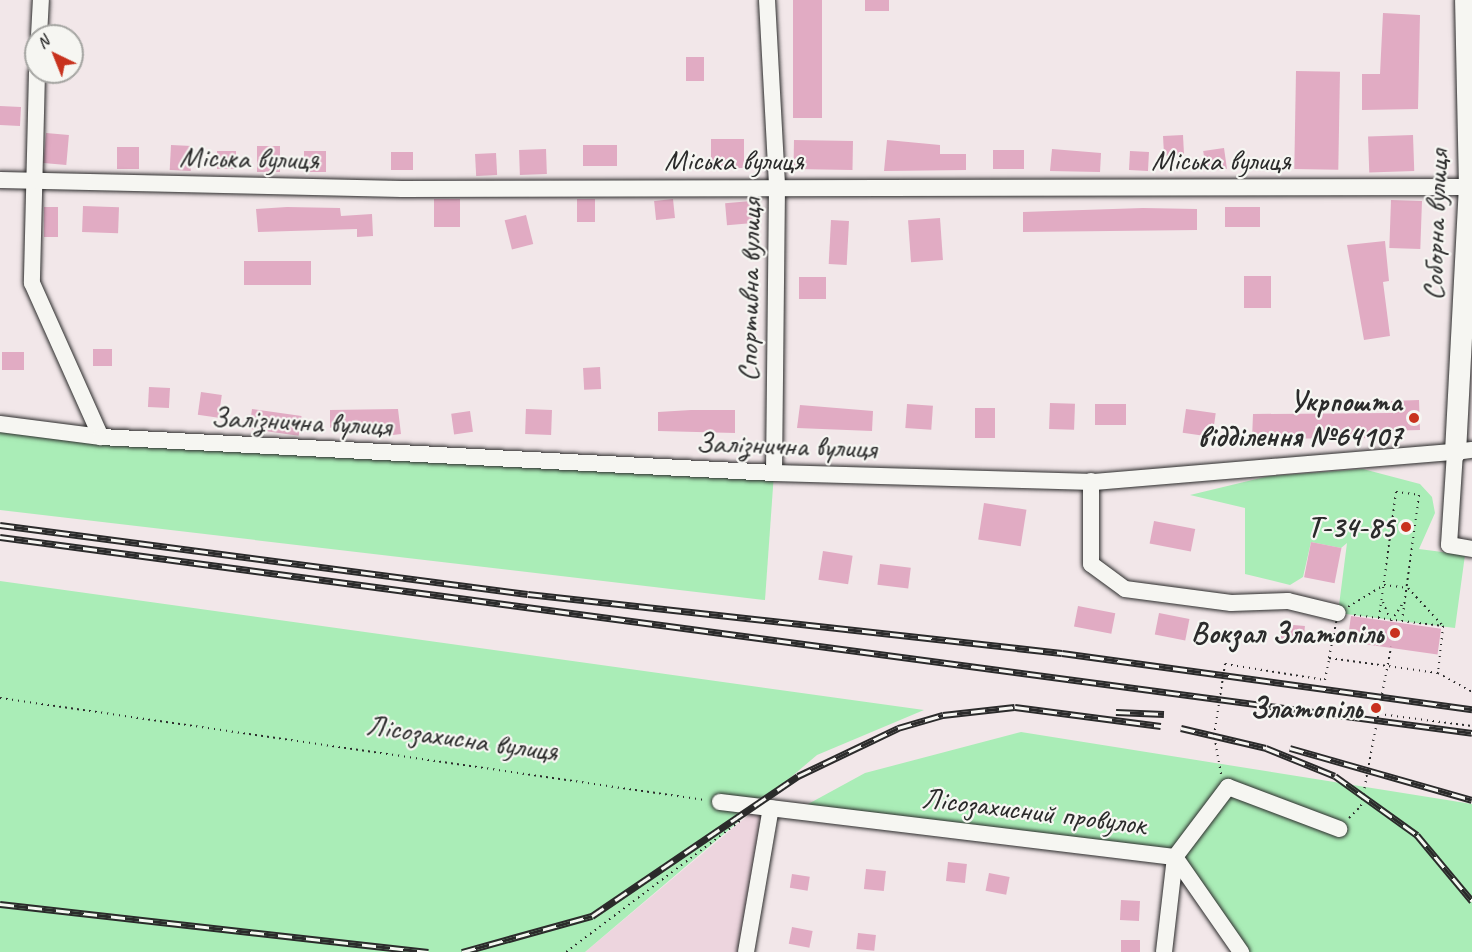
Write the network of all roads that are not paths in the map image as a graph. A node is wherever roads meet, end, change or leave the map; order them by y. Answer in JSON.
{"nodes":[{"id":1,"x":41,"y":0,"type":"edge"},
{"id":2,"x":767,"y":0,"type":"edge"},
{"id":3,"x":1465,"y":0,"type":"edge"},
{"id":4,"x":40,"y":24,"type":"edge"},
{"id":5,"x":36,"y":84,"type":"edge"},
{"id":6,"x":0,"y":180,"type":"edge"},
{"id":7,"x":31,"y":181,"type":"junction"},
{"id":8,"x":1469,"y":186,"type":"junction"},
{"id":9,"x":777,"y":187,"type":"junction"},
{"id":10,"x":0,"y":424,"type":"edge"},
{"id":11,"x":101,"y":437,"type":"junction"},
{"id":12,"x":1463,"y":451,"type":"edge"},
{"id":13,"x":774,"y":473,"type":"junction"},
{"id":14,"x":1091,"y":481,"type":"junction"},
{"id":15,"x":1472,"y":549,"type":"edge"},
{"id":16,"x":1338,"y":613,"type":"road end"},
{"id":17,"x":720,"y":802,"type":"road end"},
{"id":18,"x":764,"y":808,"type":"junction"},
{"id":19,"x":1339,"y":829,"type":"road end"},
{"id":20,"x":1175,"y":856,"type":"junction"},
{"id":21,"x":746,"y":952,"type":"edge"},
{"id":22,"x":1164,"y":952,"type":"edge"},
{"id":23,"x":1242,"y":952,"type":"edge"}],
"edges":[{"from":1,"to":4,"type":"street"},
{"from":2,"to":9,"type":"street","name":"Спортивна вулиця"},
{"from":3,"to":8,"type":"street","name":"Соборна вулиця"},
{"from":5,"to":7,"type":"street"},
{"from":6,"to":7,"type":"street","name":"Міська вулиця"},
{"from":7,"to":9,"type":"street","name":"Міська вулиця"},
{"from":7,"to":11,"type":"street"},
{"from":8,"to":9,"type":"street","name":"Міська вулиця"},
{"from":8,"to":12,"type":"street","name":"Соборна вулиця"},
{"from":9,"to":13,"type":"street","name":"Спортивна вулиця"},
{"from":10,"to":11,"type":"street","name":"Залізнична вулиця"},
{"from":11,"to":13,"type":"street","name":"Залізнична вулиця"},
{"from":12,"to":14,"type":"street","name":"Залізнична вулиця"},
{"from":12,"to":15,"type":"street"},
{"from":13,"to":14,"type":"street","name":"Залізнична вулиця"},
{"from":14,"to":16,"type":"street"},
{"from":17,"to":18,"type":"street"},
{"from":18,"to":20,"type":"street","name":"Лісозахисний провулок"},
{"from":18,"to":21,"type":"street"},
{"from":19,"to":20,"type":"street"},
{"from":20,"to":22,"type":"street"},
{"from":20,"to":23,"type":"street","name":"Лісозахисний провулок"}]}
